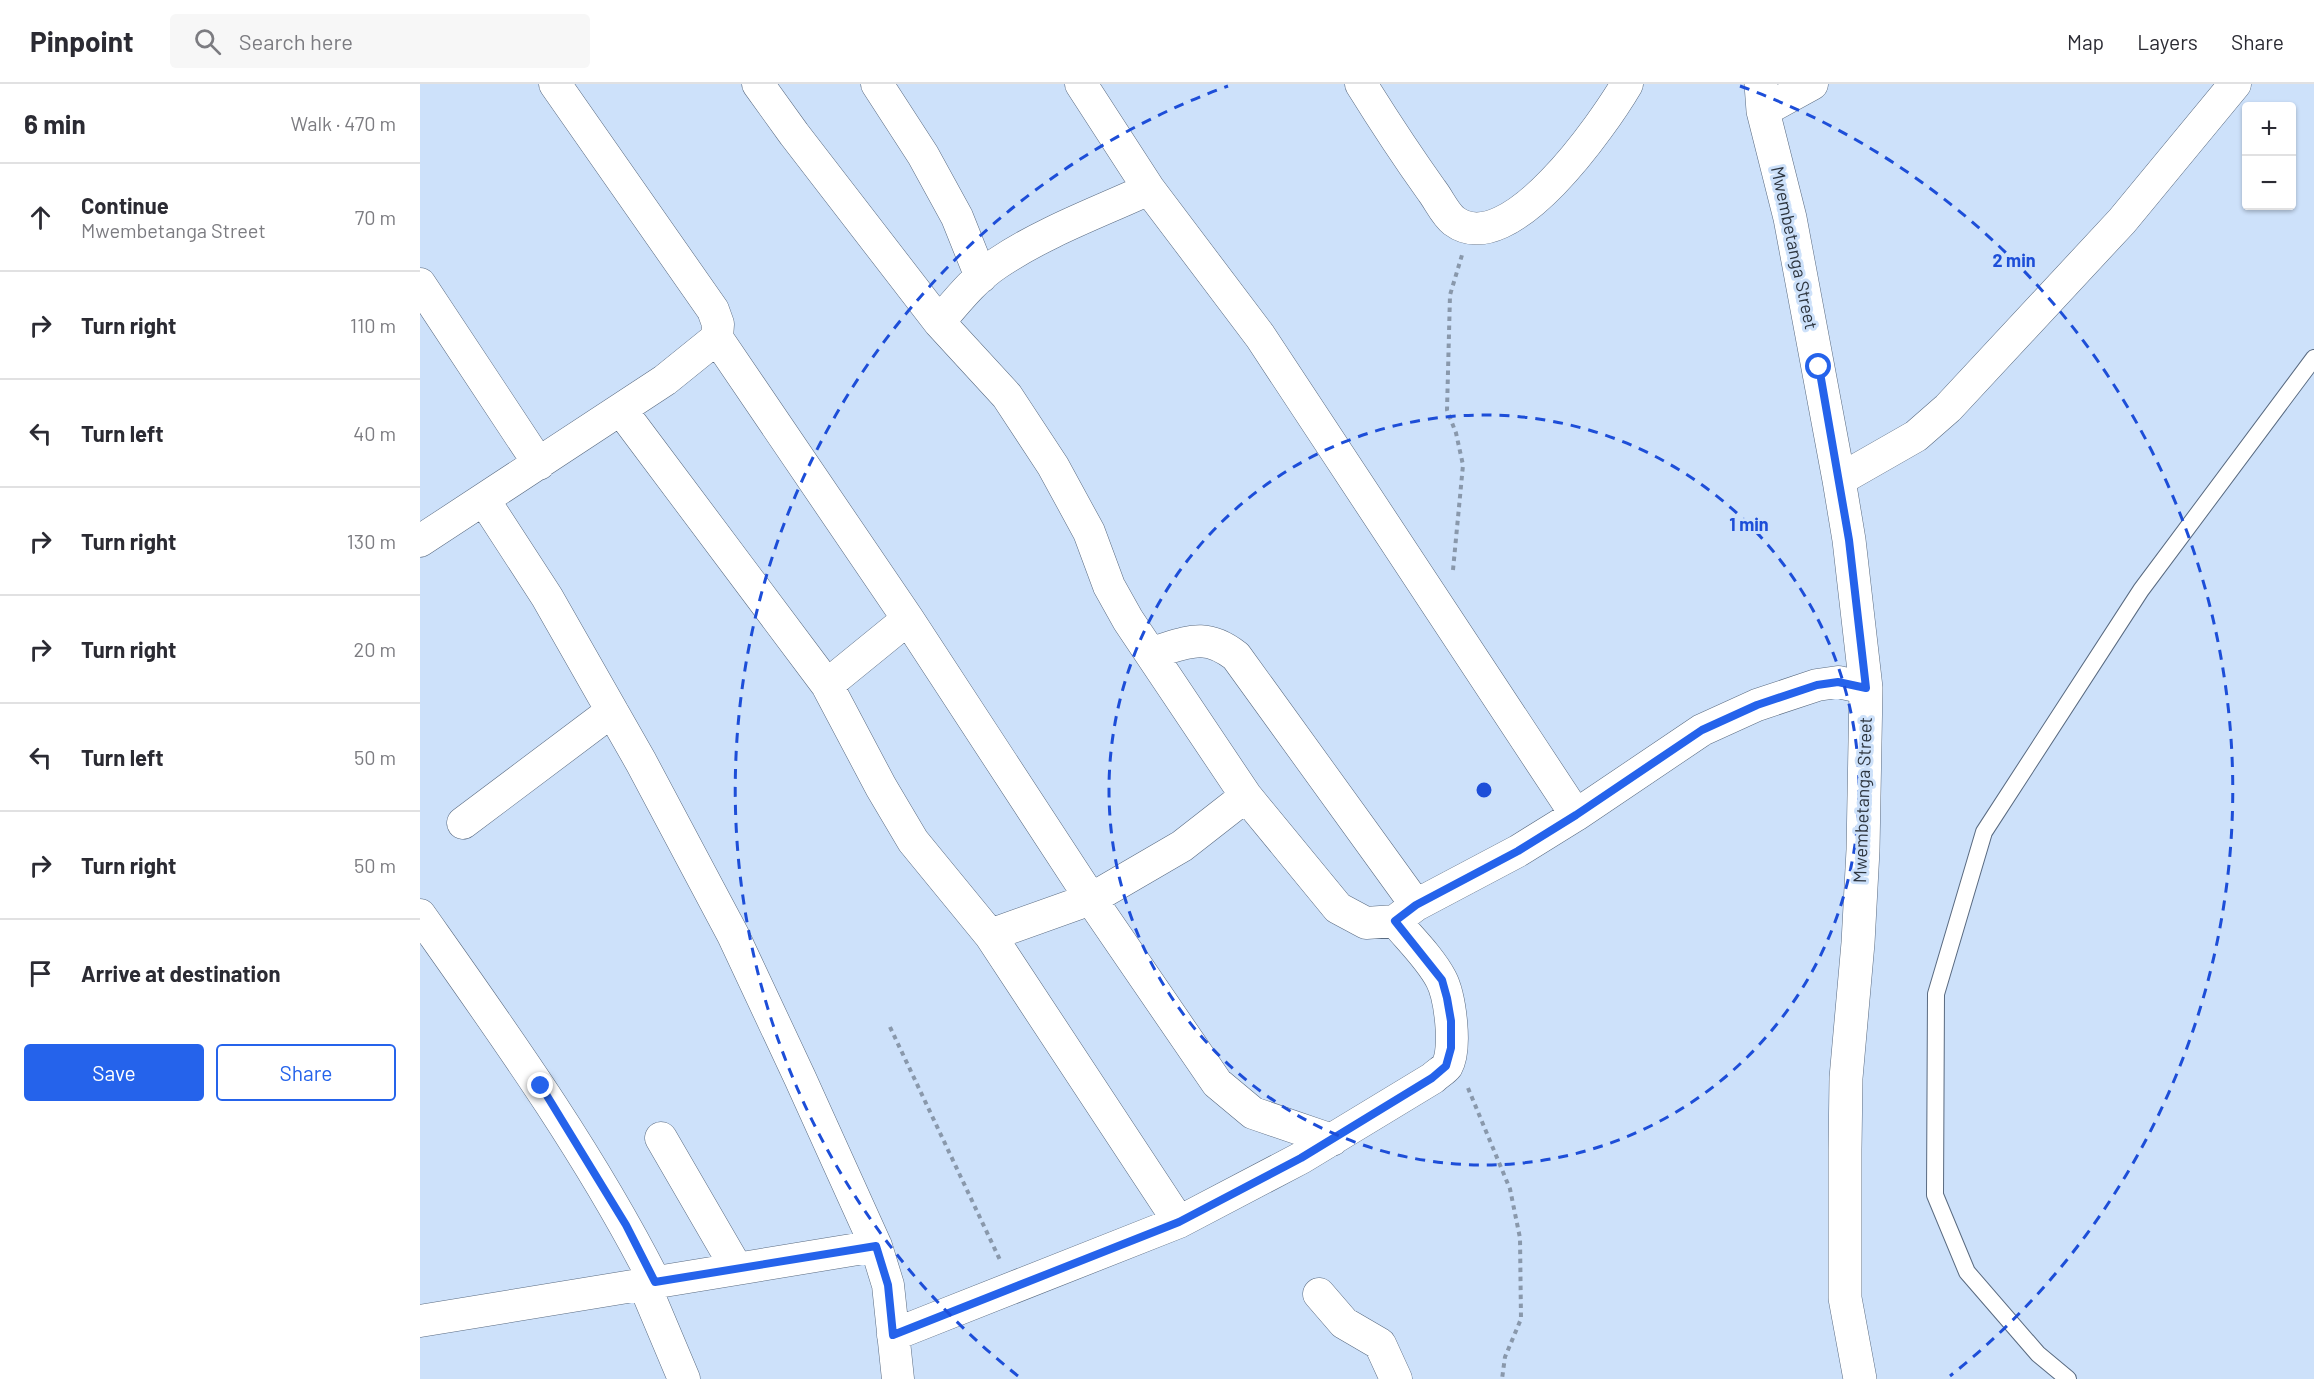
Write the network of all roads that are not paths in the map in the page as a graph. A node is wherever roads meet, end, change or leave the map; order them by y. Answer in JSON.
{"nodes":[{"id":1,"x":555,"y":84,"type":"edge"},
{"id":2,"x":758,"y":84,"type":"edge"},
{"id":3,"x":877,"y":84,"type":"edge"},
{"id":4,"x":1081,"y":84,"type":"edge"},
{"id":5,"x":1361,"y":84,"type":"edge"},
{"id":6,"x":1627,"y":84,"type":"edge"},
{"id":7,"x":1812,"y":84,"type":"edge"},
{"id":8,"x":2235,"y":84,"type":"edge"},
{"id":9,"x":1762,"y":97,"type":"edge"},
{"id":10,"x":1149,"y":189,"type":"junction"},
{"id":11,"x":981,"y":278,"type":"junction"},
{"id":12,"x":420,"y":284,"type":"edge"},
{"id":13,"x":939,"y":322,"type":"junction"},
{"id":14,"x":717,"y":338,"type":"junction"},
{"id":15,"x":2314,"y":358,"type":"edge"},
{"id":16,"x":621,"y":410,"type":"junction"},
{"id":17,"x":538,"y":464,"type":"junction"},
{"id":18,"x":1839,"y":480,"type":"junction"},
{"id":19,"x":484,"y":500,"type":"junction"},
{"id":20,"x":420,"y":541,"type":"edge"},
{"id":21,"x":908,"y":619,"type":"junction"},
{"id":22,"x":1151,"y":653,"type":"junction"},
{"id":23,"x":827,"y":685,"type":"junction"},
{"id":24,"x":1866,"y":688,"type":"junction"},
{"id":25,"x":612,"y":711,"type":"junction"},
{"id":26,"x":1246,"y":796,"type":"junction"},
{"id":27,"x":1576,"y":815,"type":"junction"},
{"id":28,"x":463,"y":823,"type":"dead end"},
{"id":29,"x":1091,"y":899,"type":"junction"},
{"id":30,"x":1405,"y":913,"type":"junction"},
{"id":31,"x":420,"y":915,"type":"edge"},
{"id":32,"x":990,"y":935,"type":"junction"},
{"id":33,"x":661,"y":1138,"type":"dead end"},
{"id":34,"x":1332,"y":1140,"type":"junction"},
{"id":35,"x":1179,"y":1222,"type":"junction"},
{"id":36,"x":876,"y":1246,"type":"junction"},
{"id":37,"x":737,"y":1269,"type":"junction"},
{"id":38,"x":650,"y":1283,"type":"junction"},
{"id":39,"x":1318,"y":1294,"type":"dead end"},
{"id":40,"x":420,"y":1321,"type":"edge"},
{"id":41,"x":893,"y":1335,"type":"junction"},
{"id":42,"x":684,"y":1379,"type":"edge"},
{"id":43,"x":898,"y":1379,"type":"edge"},
{"id":44,"x":1396,"y":1379,"type":"edge"},
{"id":45,"x":1860,"y":1379,"type":"edge"},
{"id":46,"x":2067,"y":1379,"type":"edge"}],
"edges":[{"from":1,"to":14,"type":"street"},
{"from":2,"to":13,"type":"street"},
{"from":3,"to":11,"type":"street"},
{"from":4,"to":10,"type":"street"},
{"from":5,"to":6,"type":"street"},
{"from":7,"to":9,"type":"street"},
{"from":8,"to":18,"type":"street"},
{"from":9,"to":18,"type":"street","name":"Mwembetanga Street"},
{"from":10,"to":11,"type":"street"},
{"from":10,"to":27,"type":"street"},
{"from":11,"to":13,"type":"street"},
{"from":12,"to":17,"type":"street"},
{"from":13,"to":22,"type":"street"},
{"from":14,"to":16,"type":"street"},
{"from":14,"to":21,"type":"street"},
{"from":15,"to":46,"type":"lane"},
{"from":16,"to":17,"type":"street"},
{"from":16,"to":23,"type":"street"},
{"from":17,"to":19,"type":"street"},
{"from":18,"to":24,"type":"street","name":"Mwembetanga Street"},
{"from":19,"to":20,"type":"street"},
{"from":19,"to":25,"type":"street"},
{"from":21,"to":23,"type":"street"},
{"from":21,"to":29,"type":"street"},
{"from":22,"to":26,"type":"street"},
{"from":22,"to":30,"type":"street"},
{"from":23,"to":32,"type":"street"},
{"from":24,"to":27,"type":"street"},
{"from":24,"to":45,"type":"street","name":"Mwembetanga Street"},
{"from":25,"to":28,"type":"street"},
{"from":25,"to":36,"type":"street"},
{"from":26,"to":29,"type":"street"},
{"from":26,"to":30,"type":"street"},
{"from":27,"to":30,"type":"street"},
{"from":29,"to":32,"type":"street"},
{"from":29,"to":34,"type":"street"},
{"from":30,"to":34,"type":"street"},
{"from":31,"to":38,"type":"street"},
{"from":32,"to":35,"type":"street"},
{"from":33,"to":37,"type":"street"},
{"from":34,"to":35,"type":"street"},
{"from":35,"to":41,"type":"street"},
{"from":36,"to":37,"type":"street"},
{"from":36,"to":41,"type":"street"},
{"from":37,"to":38,"type":"street"},
{"from":38,"to":40,"type":"street"},
{"from":38,"to":42,"type":"street"},
{"from":39,"to":44,"type":"street"},
{"from":41,"to":43,"type":"street"}]}
